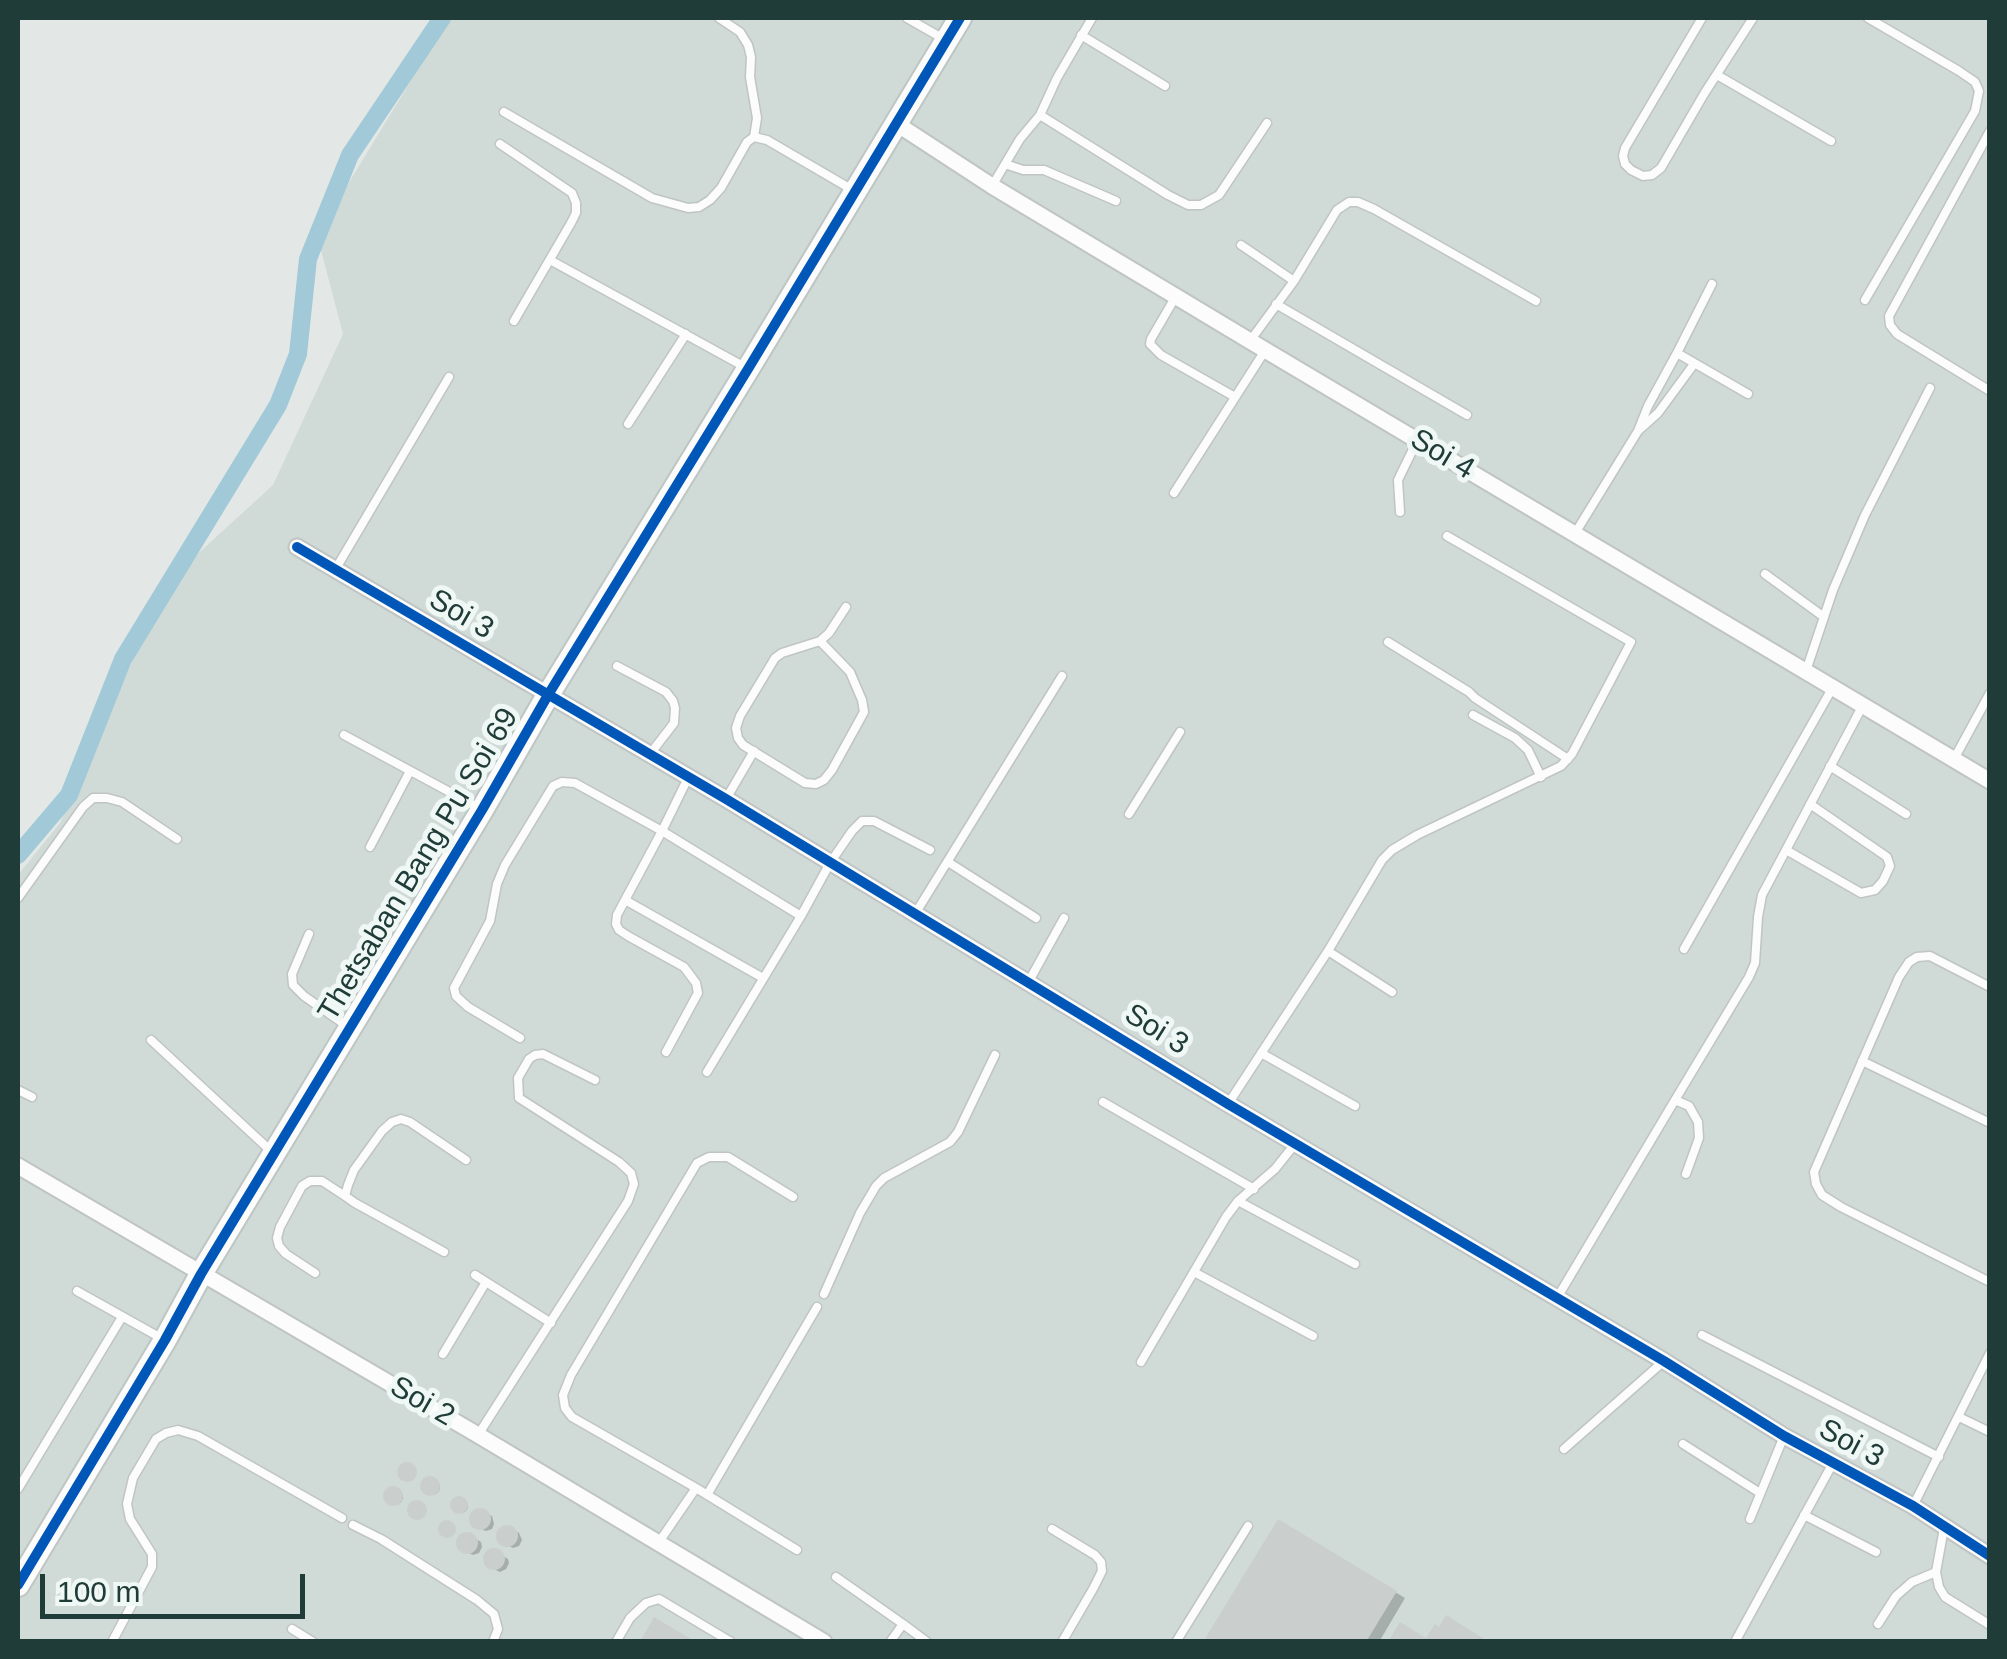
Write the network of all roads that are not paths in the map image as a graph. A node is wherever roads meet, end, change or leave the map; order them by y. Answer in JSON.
{"nodes":[{"id":1,"x":719,"y":18,"type":"edge"},
{"id":2,"x":907,"y":18,"type":"edge"},
{"id":3,"x":960,"y":18,"type":"edge"},
{"id":4,"x":1092,"y":18,"type":"edge"},
{"id":5,"x":1702,"y":18,"type":"edge"},
{"id":6,"x":1753,"y":18,"type":"edge"},
{"id":7,"x":1868,"y":18,"type":"edge"},
{"id":8,"x":1082,"y":35,"type":"junction"},
{"id":9,"x":946,"y":40,"type":"junction"},
{"id":10,"x":1716,"y":75,"type":"junction"},
{"id":11,"x":1165,"y":86,"type":"dead end"},
{"id":12,"x":504,"y":112,"type":"dead end"},
{"id":13,"x":1040,"y":115,"type":"junction"},
{"id":14,"x":1267,"y":123,"type":"dead end"},
{"id":15,"x":897,"y":124,"type":"junction"},
{"id":16,"x":1990,"y":131,"type":"edge"},
{"id":17,"x":754,"y":138,"type":"junction"},
{"id":18,"x":1831,"y":142,"type":"dead end"},
{"id":19,"x":500,"y":144,"type":"dead end"},
{"id":20,"x":1005,"y":164,"type":"junction"},
{"id":21,"x":992,"y":186,"type":"junction"},
{"id":22,"x":856,"y":192,"type":"junction"},
{"id":23,"x":1116,"y":201,"type":"dead end"},
{"id":24,"x":1241,"y":245,"type":"dead end"},
{"id":25,"x":550,"y":260,"type":"junction"},
{"id":26,"x":1294,"y":281,"type":"junction"},
{"id":27,"x":1712,"y":284,"type":"dead end"},
{"id":28,"x":1176,"y":296,"type":"junction"},
{"id":29,"x":1865,"y":300,"type":"dead end"},
{"id":30,"x":1536,"y":301,"type":"dead end"},
{"id":31,"x":1276,"y":304,"type":"junction"},
{"id":32,"x":514,"y":321,"type":"dead end"},
{"id":33,"x":686,"y":334,"type":"junction"},
{"id":34,"x":1250,"y":341,"type":"junction"},
{"id":35,"x":1266,"y":349,"type":"junction"},
{"id":36,"x":1677,"y":352,"type":"junction"},
{"id":37,"x":1694,"y":364,"type":"junction"},
{"id":38,"x":748,"y":370,"type":"junction"},
{"id":39,"x":449,"y":377,"type":"dead end"},
{"id":40,"x":1930,"y":388,"type":"dead end"},
{"id":41,"x":1990,"y":391,"type":"edge"},
{"id":42,"x":1748,"y":394,"type":"dead end"},
{"id":43,"x":1235,"y":396,"type":"junction"},
{"id":44,"x":1466,"y":416,"type":"dead end"},
{"id":45,"x":628,"y":424,"type":"dead end"},
{"id":46,"x":1638,"y":431,"type":"junction"},
{"id":47,"x":1418,"y":440,"type":"junction"},
{"id":48,"x":1174,"y":493,"type":"dead end"},
{"id":49,"x":1400,"y":512,"type":"dead end"},
{"id":50,"x":1574,"y":534,"type":"junction"},
{"id":51,"x":1447,"y":536,"type":"dead end"},
{"id":52,"x":297,"y":547,"type":"dead end"},
{"id":53,"x":336,"y":570,"type":"junction"},
{"id":54,"x":1765,"y":574,"type":"dead end"},
{"id":55,"x":846,"y":607,"type":"dead end"},
{"id":56,"x":1824,"y":618,"type":"junction"},
{"id":57,"x":820,"y":641,"type":"junction"},
{"id":58,"x":1388,"y":642,"type":"dead end"},
{"id":59,"x":617,"y":666,"type":"dead end"},
{"id":60,"x":1806,"y":671,"type":"junction"},
{"id":61,"x":1062,"y":676,"type":"dead end"},
{"id":62,"x":1833,"y":687,"type":"junction"},
{"id":63,"x":1990,"y":693,"type":"edge"},
{"id":64,"x":548,"y":695,"type":"junction"},
{"id":65,"x":1862,"y":705,"type":"junction"},
{"id":66,"x":1474,"y":715,"type":"dead end"},
{"id":67,"x":1180,"y":732,"type":"dead end"},
{"id":68,"x":344,"y":735,"type":"dead end"},
{"id":69,"x":754,"y":751,"type":"junction"},
{"id":70,"x":650,"y":754,"type":"junction"},
{"id":71,"x":1568,"y":759,"type":"junction"},
{"id":72,"x":1954,"y":759,"type":"junction"},
{"id":73,"x":1830,"y":766,"type":"junction"},
{"id":74,"x":410,"y":770,"type":"junction"},
{"id":75,"x":1540,"y":777,"type":"junction"},
{"id":76,"x":688,"y":778,"type":"junction"},
{"id":77,"x":1990,"y":781,"type":"edge"},
{"id":78,"x":726,"y":799,"type":"junction"},
{"id":79,"x":1810,"y":804,"type":"junction"},
{"id":80,"x":482,"y":810,"type":"junction"},
{"id":81,"x":1128,"y":814,"type":"dead end"},
{"id":82,"x":1906,"y":814,"type":"dead end"},
{"id":83,"x":662,"y":831,"type":"junction"},
{"id":84,"x":176,"y":839,"type":"dead end"},
{"id":85,"x":370,"y":846,"type":"dead end"},
{"id":86,"x":930,"y":850,"type":"dead end"},
{"id":87,"x":1786,"y":850,"type":"junction"},
{"id":88,"x":830,"y":862,"type":"junction"},
{"id":89,"x":948,"y":862,"type":"junction"},
{"id":90,"x":18,"y":898,"type":"edge"},
{"id":91,"x":626,"y":900,"type":"junction"},
{"id":92,"x":915,"y":914,"type":"junction"},
{"id":93,"x":801,"y":916,"type":"junction"},
{"id":94,"x":1036,"y":918,"type":"dead end"},
{"id":95,"x":1064,"y":918,"type":"dead end"},
{"id":96,"x":309,"y":934,"type":"dead end"},
{"id":97,"x":1684,"y":948,"type":"dead end"},
{"id":98,"x":1328,"y":951,"type":"junction"},
{"id":99,"x":764,"y":978,"type":"junction"},
{"id":100,"x":1029,"y":981,"type":"junction"},
{"id":101,"x":1988,"y":984,"type":"edge"},
{"id":102,"x":1392,"y":992,"type":"dead end"},
{"id":103,"x":351,"y":1029,"type":"junction"},
{"id":104,"x":520,"y":1038,"type":"dead end"},
{"id":105,"x":151,"y":1040,"type":"dead end"},
{"id":106,"x":666,"y":1052,"type":"dead end"},
{"id":107,"x":1261,"y":1054,"type":"junction"},
{"id":108,"x":994,"y":1056,"type":"dead end"},
{"id":109,"x":1862,"y":1060,"type":"junction"},
{"id":110,"x":707,"y":1072,"type":"dead end"},
{"id":111,"x":596,"y":1080,"type":"dead end"},
{"id":112,"x":18,"y":1090,"type":"edge"},
{"id":113,"x":32,"y":1096,"type":"dead end"},
{"id":114,"x":1675,"y":1100,"type":"junction"},
{"id":115,"x":1103,"y":1102,"type":"dead end"},
{"id":116,"x":1228,"y":1104,"type":"junction"},
{"id":117,"x":1356,"y":1106,"type":"dead end"},
{"id":118,"x":1990,"y":1123,"type":"edge"},
{"id":119,"x":1294,"y":1144,"type":"junction"},
{"id":120,"x":275,"y":1155,"type":"junction"},
{"id":121,"x":466,"y":1160,"type":"dead end"},
{"id":122,"x":18,"y":1166,"type":"edge"},
{"id":123,"x":1686,"y":1174,"type":"dead end"},
{"id":124,"x":1254,"y":1188,"type":"junction"},
{"id":125,"x":345,"y":1196,"type":"junction"},
{"id":126,"x":793,"y":1196,"type":"dead end"},
{"id":127,"x":1238,"y":1201,"type":"junction"},
{"id":128,"x":444,"y":1252,"type":"dead end"},
{"id":129,"x":1355,"y":1264,"type":"dead end"},
{"id":130,"x":1194,"y":1272,"type":"junction"},
{"id":131,"x":315,"y":1273,"type":"dead end"},
{"id":132,"x":201,"y":1274,"type":"junction"},
{"id":133,"x":475,"y":1275,"type":"dead end"},
{"id":134,"x":486,"y":1282,"type":"junction"},
{"id":135,"x":1990,"y":1282,"type":"edge"},
{"id":136,"x":76,"y":1291,"type":"dead end"},
{"id":137,"x":824,"y":1294,"type":"dead end"},
{"id":138,"x":1557,"y":1298,"type":"junction"},
{"id":139,"x":817,"y":1307,"type":"dead end"},
{"id":140,"x":122,"y":1317,"type":"junction"},
{"id":141,"x":551,"y":1323,"type":"junction"},
{"id":142,"x":1702,"y":1334,"type":"dead end"},
{"id":143,"x":1313,"y":1336,"type":"dead end"},
{"id":144,"x":165,"y":1340,"type":"junction"},
{"id":145,"x":1990,"y":1353,"type":"edge"},
{"id":146,"x":443,"y":1354,"type":"dead end"},
{"id":147,"x":1664,"y":1360,"type":"junction"},
{"id":148,"x":1142,"y":1362,"type":"dead end"},
{"id":149,"x":1959,"y":1417,"type":"junction"},
{"id":150,"x":1990,"y":1432,"type":"edge"},
{"id":151,"x":478,"y":1435,"type":"junction"},
{"id":152,"x":1784,"y":1436,"type":"junction"},
{"id":153,"x":1683,"y":1444,"type":"dead end"},
{"id":154,"x":1564,"y":1449,"type":"dead end"},
{"id":155,"x":1939,"y":1457,"type":"junction"},
{"id":156,"x":1833,"y":1463,"type":"junction"},
{"id":157,"x":696,"y":1488,"type":"junction"},
{"id":158,"x":18,"y":1489,"type":"edge"},
{"id":159,"x":1760,"y":1493,"type":"junction"},
{"id":160,"x":708,"y":1495,"type":"junction"},
{"id":161,"x":1913,"y":1506,"type":"junction"},
{"id":162,"x":1804,"y":1515,"type":"junction"},
{"id":163,"x":342,"y":1518,"type":"dead end"},
{"id":164,"x":1750,"y":1519,"type":"dead end"},
{"id":165,"x":353,"y":1524,"type":"dead end"},
{"id":166,"x":1248,"y":1526,"type":"dead end"},
{"id":167,"x":1944,"y":1528,"type":"junction"},
{"id":168,"x":1052,"y":1529,"type":"dead end"},
{"id":169,"x":659,"y":1542,"type":"junction"},
{"id":170,"x":797,"y":1550,"type":"dead end"},
{"id":171,"x":1876,"y":1552,"type":"dead end"},
{"id":172,"x":1990,"y":1556,"type":"edge"},
{"id":173,"x":1936,"y":1572,"type":"junction"},
{"id":174,"x":836,"y":1577,"type":"dead end"},
{"id":175,"x":18,"y":1585,"type":"edge"},
{"id":176,"x":903,"y":1624,"type":"junction"},
{"id":177,"x":1878,"y":1624,"type":"dead end"},
{"id":178,"x":1990,"y":1625,"type":"edge"},
{"id":179,"x":292,"y":1629,"type":"dead end"},
{"id":180,"x":818,"y":1640,"type":"edge"},
{"id":181,"x":112,"y":1642,"type":"edge"},
{"id":182,"x":313,"y":1642,"type":"edge"},
{"id":183,"x":493,"y":1642,"type":"edge"},
{"id":184,"x":616,"y":1642,"type":"edge"},
{"id":185,"x":731,"y":1642,"type":"edge"},
{"id":186,"x":890,"y":1642,"type":"edge"},
{"id":187,"x":927,"y":1642,"type":"edge"},
{"id":188,"x":1062,"y":1642,"type":"edge"},
{"id":189,"x":1176,"y":1642,"type":"edge"},
{"id":190,"x":1735,"y":1642,"type":"edge"}],
"edges":[{"from":1,"to":17,"type":"lane"},
{"from":2,"to":9,"type":"lane"},
{"from":3,"to":9,"type":"street","name":"Thetsaban Bang Pu Soi 69"},
{"from":4,"to":8,"type":"lane"},
{"from":5,"to":10,"type":"lane"},
{"from":6,"to":10,"type":"lane"},
{"from":7,"to":29,"type":"lane"},
{"from":8,"to":11,"type":"lane"},
{"from":8,"to":13,"type":"lane"},
{"from":9,"to":15,"type":"street","name":"Thetsaban Bang Pu Soi 69"},
{"from":10,"to":18,"type":"lane"},
{"from":12,"to":17,"type":"lane"},
{"from":13,"to":14,"type":"lane"},
{"from":13,"to":20,"type":"lane"},
{"from":15,"to":21,"type":"street","name":"Soi 4"},
{"from":15,"to":22,"type":"street","name":"Thetsaban Bang Pu Soi 69"},
{"from":16,"to":41,"type":"lane"},
{"from":17,"to":22,"type":"lane"},
{"from":19,"to":25,"type":"lane"},
{"from":20,"to":21,"type":"lane"},
{"from":20,"to":23,"type":"lane"},
{"from":21,"to":28,"type":"street","name":"Soi 4"},
{"from":22,"to":38,"type":"street","name":"Thetsaban Bang Pu Soi 69"},
{"from":24,"to":26,"type":"lane"},
{"from":25,"to":32,"type":"lane"},
{"from":25,"to":33,"type":"lane"},
{"from":26,"to":30,"type":"lane"},
{"from":26,"to":31,"type":"lane"},
{"from":27,"to":36,"type":"lane"},
{"from":28,"to":34,"type":"street","name":"Soi 4"},
{"from":28,"to":43,"type":"lane"},
{"from":31,"to":34,"type":"lane"},
{"from":31,"to":44,"type":"lane"},
{"from":33,"to":38,"type":"lane"},
{"from":33,"to":45,"type":"lane"},
{"from":34,"to":35,"type":"street","name":"Soi 4"},
{"from":35,"to":43,"type":"lane"},
{"from":35,"to":47,"type":"street","name":"Soi 4"},
{"from":36,"to":37,"type":"lane"},
{"from":36,"to":46,"type":"lane"},
{"from":37,"to":42,"type":"lane"},
{"from":37,"to":46,"type":"lane"},
{"from":38,"to":64,"type":"street","name":"Thetsaban Bang Pu Soi 69"},
{"from":39,"to":53,"type":"lane"},
{"from":40,"to":56,"type":"lane"},
{"from":43,"to":48,"type":"lane"},
{"from":46,"to":50,"type":"lane"},
{"from":47,"to":49,"type":"lane"},
{"from":47,"to":50,"type":"street","name":"Soi 4"},
{"from":50,"to":60,"type":"street","name":"Soi 4"},
{"from":51,"to":71,"type":"lane"},
{"from":52,"to":53,"type":"street","name":"Soi 3"},
{"from":53,"to":64,"type":"street","name":"Soi 3"},
{"from":54,"to":56,"type":"lane"},
{"from":55,"to":57,"type":"lane"},
{"from":56,"to":60,"type":"lane"},
{"from":57,"to":69,"type":"lane"},
{"from":57,"to":69,"type":"lane"},
{"from":58,"to":71,"type":"lane"},
{"from":59,"to":70,"type":"lane"},
{"from":60,"to":62,"type":"street","name":"Soi 4"},
{"from":61,"to":89,"type":"lane"},
{"from":62,"to":65,"type":"street","name":"Soi 4"},
{"from":62,"to":97,"type":"lane"},
{"from":63,"to":72,"type":"lane"},
{"from":64,"to":70,"type":"street","name":"Soi 3"},
{"from":64,"to":80,"type":"street","name":"Thetsaban Bang Pu Soi 69"},
{"from":65,"to":72,"type":"street","name":"Soi 4"},
{"from":65,"to":73,"type":"lane"},
{"from":66,"to":75,"type":"lane"},
{"from":67,"to":81,"type":"lane"},
{"from":68,"to":74,"type":"lane"},
{"from":69,"to":78,"type":"lane"},
{"from":70,"to":76,"type":"street","name":"Soi 3"},
{"from":71,"to":75,"type":"lane"},
{"from":72,"to":77,"type":"street","name":"Soi 4"},
{"from":73,"to":79,"type":"lane"},
{"from":73,"to":82,"type":"lane"},
{"from":74,"to":80,"type":"lane"},
{"from":74,"to":85,"type":"lane"},
{"from":75,"to":98,"type":"lane"},
{"from":76,"to":78,"type":"street","name":"Soi 3"},
{"from":76,"to":83,"type":"lane"},
{"from":78,"to":88,"type":"street","name":"Soi 3"},
{"from":79,"to":87,"type":"lane"},
{"from":79,"to":87,"type":"lane"},
{"from":80,"to":103,"type":"street","name":"Thetsaban Bang Pu Soi 69"},
{"from":83,"to":91,"type":"lane"},
{"from":83,"to":93,"type":"lane"},
{"from":83,"to":104,"type":"lane"},
{"from":84,"to":90,"type":"lane"},
{"from":86,"to":88,"type":"lane"},
{"from":87,"to":114,"type":"lane"},
{"from":88,"to":92,"type":"street","name":"Soi 3"},
{"from":88,"to":93,"type":"lane"},
{"from":89,"to":92,"type":"lane"},
{"from":89,"to":94,"type":"lane"},
{"from":91,"to":99,"type":"lane"},
{"from":91,"to":106,"type":"lane"},
{"from":92,"to":100,"type":"street","name":"Soi 3"},
{"from":93,"to":99,"type":"lane"},
{"from":95,"to":100,"type":"lane"},
{"from":96,"to":103,"type":"lane"},
{"from":98,"to":102,"type":"lane"},
{"from":98,"to":107,"type":"lane"},
{"from":99,"to":110,"type":"lane"},
{"from":100,"to":116,"type":"street","name":"Soi 3"},
{"from":101,"to":109,"type":"lane"},
{"from":103,"to":120,"type":"street","name":"Thetsaban Bang Pu Soi 69"},
{"from":105,"to":120,"type":"lane"},
{"from":107,"to":116,"type":"lane"},
{"from":107,"to":117,"type":"lane"},
{"from":108,"to":137,"type":"lane"},
{"from":109,"to":118,"type":"lane"},
{"from":109,"to":135,"type":"lane"},
{"from":111,"to":141,"type":"lane"},
{"from":112,"to":113,"type":"lane"},
{"from":114,"to":123,"type":"lane"},
{"from":114,"to":138,"type":"lane"},
{"from":115,"to":124,"type":"lane"},
{"from":116,"to":119,"type":"street","name":"Soi 3"},
{"from":119,"to":124,"type":"lane"},
{"from":119,"to":138,"type":"street","name":"Soi 3"},
{"from":120,"to":132,"type":"street","name":"Thetsaban Bang Pu Soi 69"},
{"from":121,"to":125,"type":"lane"},
{"from":122,"to":132,"type":"street","name":"Soi 2"},
{"from":124,"to":127,"type":"lane"},
{"from":125,"to":128,"type":"lane"},
{"from":125,"to":131,"type":"lane"},
{"from":126,"to":157,"type":"lane"},
{"from":127,"to":129,"type":"lane"},
{"from":127,"to":130,"type":"lane"},
{"from":130,"to":143,"type":"lane"},
{"from":130,"to":148,"type":"lane"},
{"from":132,"to":144,"type":"street","name":"Thetsaban Bang Pu Soi 69"},
{"from":132,"to":151,"type":"street","name":"Soi 2"},
{"from":133,"to":134,"type":"lane"},
{"from":134,"to":141,"type":"lane"},
{"from":134,"to":146,"type":"lane"},
{"from":136,"to":140,"type":"lane"},
{"from":138,"to":147,"type":"street","name":"Soi 3"},
{"from":139,"to":160,"type":"lane"},
{"from":140,"to":144,"type":"lane"},
{"from":140,"to":158,"type":"lane"},
{"from":141,"to":151,"type":"lane"},
{"from":142,"to":155,"type":"lane"},
{"from":144,"to":175,"type":"street","name":"Thetsaban Bang Pu Soi 69"},
{"from":145,"to":149,"type":"lane"},
{"from":147,"to":152,"type":"street","name":"Soi 3"},
{"from":147,"to":154,"type":"lane"},
{"from":149,"to":150,"type":"lane"},
{"from":149,"to":155,"type":"lane"},
{"from":151,"to":169,"type":"street","name":"Soi 2"},
{"from":152,"to":156,"type":"street","name":"Soi 3"},
{"from":152,"to":159,"type":"lane"},
{"from":153,"to":159,"type":"lane"},
{"from":155,"to":161,"type":"lane"},
{"from":156,"to":161,"type":"street","name":"Soi 3"},
{"from":156,"to":162,"type":"lane"},
{"from":157,"to":160,"type":"lane"},
{"from":157,"to":169,"type":"lane"},
{"from":159,"to":164,"type":"lane"},
{"from":160,"to":170,"type":"lane"},
{"from":161,"to":167,"type":"street","name":"Soi 3"},
{"from":162,"to":171,"type":"lane"},
{"from":162,"to":190,"type":"lane"},
{"from":163,"to":181,"type":"lane"},
{"from":165,"to":183,"type":"lane"},
{"from":166,"to":189,"type":"lane"},
{"from":167,"to":172,"type":"street","name":"Soi 3"},
{"from":167,"to":173,"type":"lane"},
{"from":168,"to":188,"type":"lane"},
{"from":169,"to":180,"type":"street","name":"Soi 2"},
{"from":173,"to":177,"type":"lane"},
{"from":173,"to":178,"type":"lane"},
{"from":174,"to":176,"type":"lane"},
{"from":176,"to":186,"type":"lane"},
{"from":176,"to":187,"type":"lane"},
{"from":179,"to":182,"type":"lane"},
{"from":184,"to":185,"type":"lane"}]}
